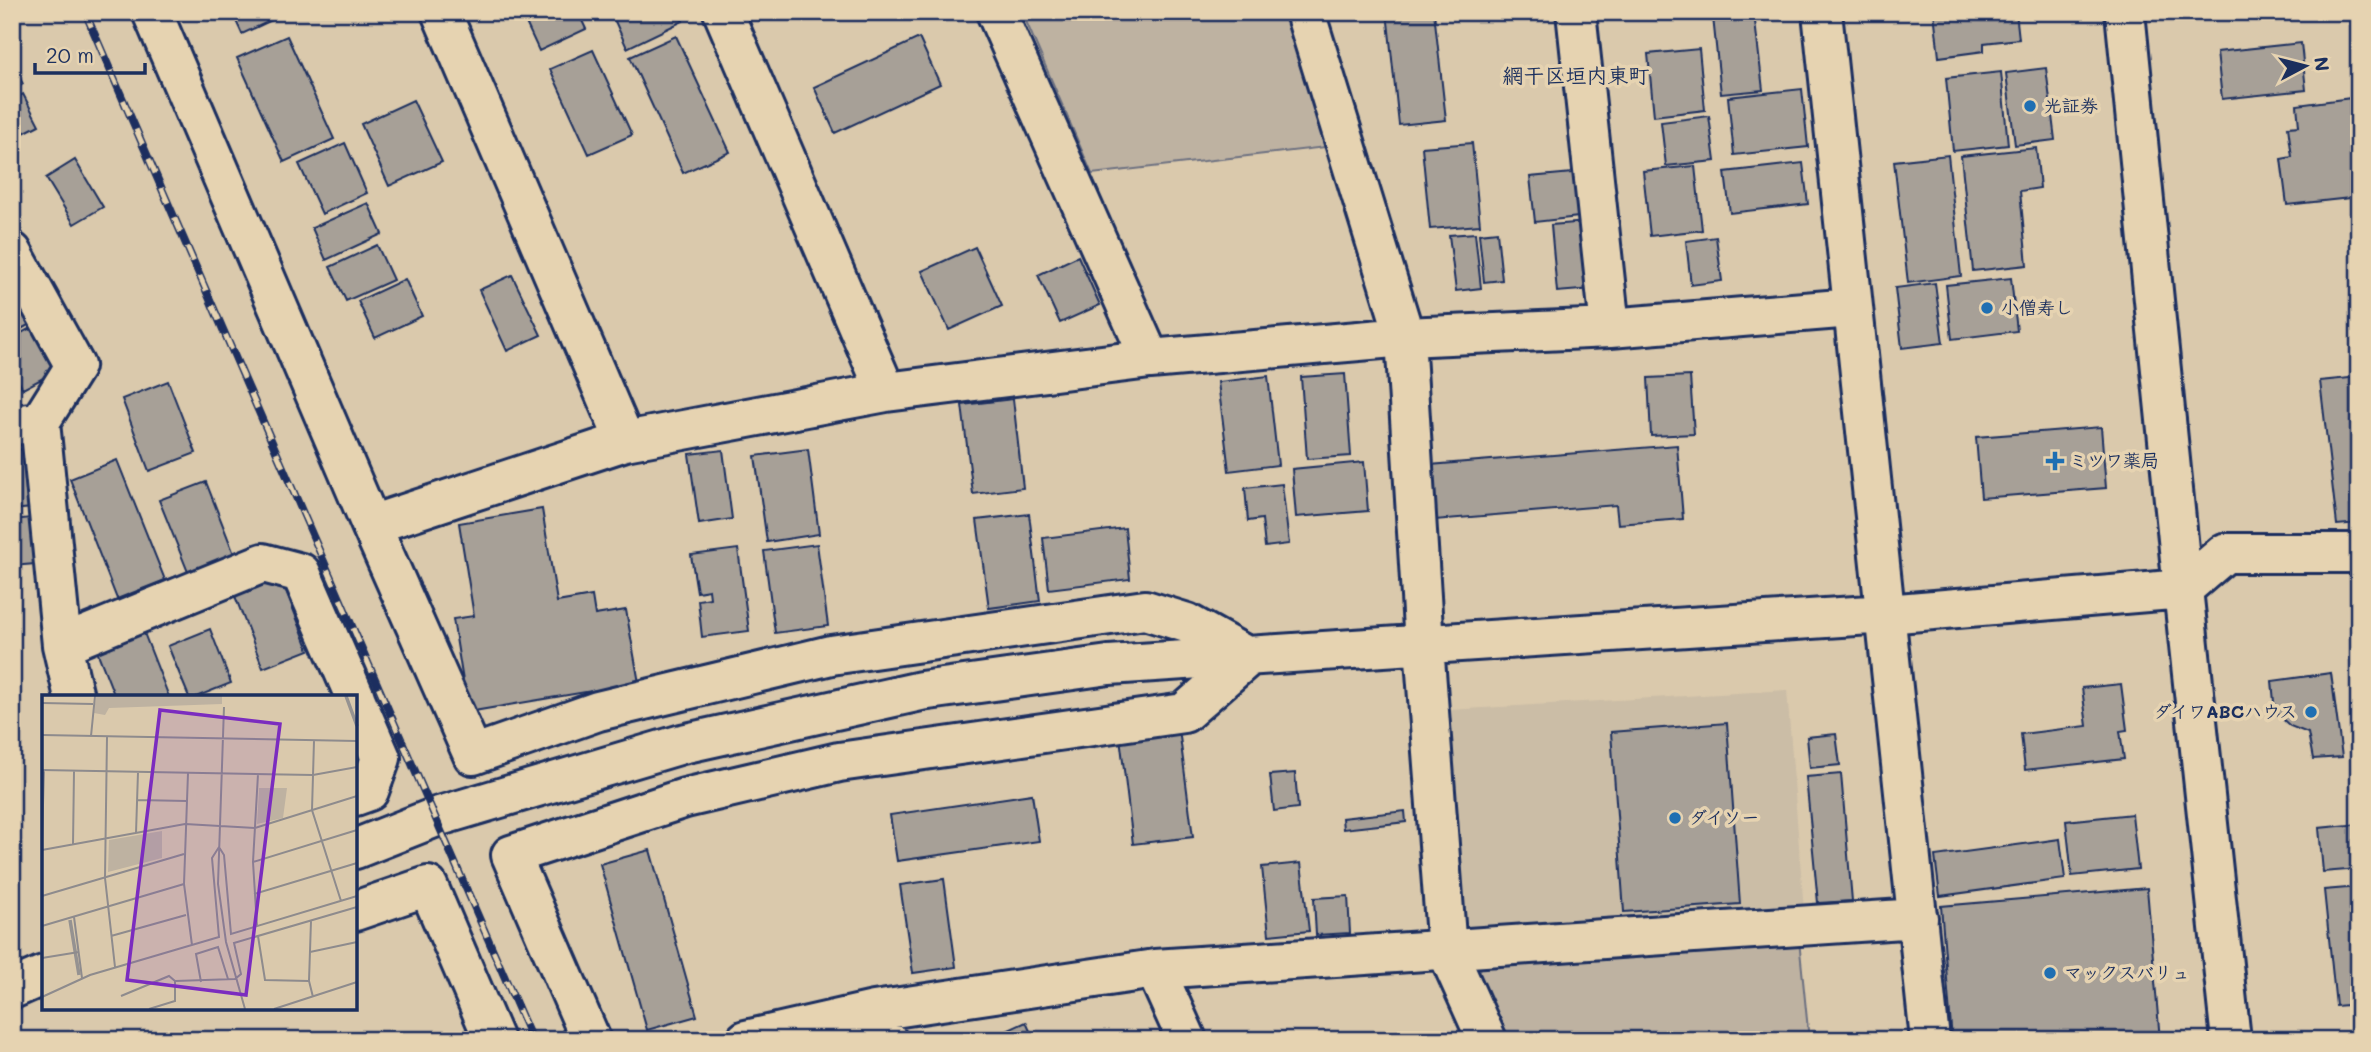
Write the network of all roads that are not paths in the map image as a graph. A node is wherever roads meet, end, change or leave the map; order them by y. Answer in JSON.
{"nodes":[{"id":1,"x":152,"y":12,"type":"edge"},
{"id":2,"x":441,"y":12,"type":"edge"},
{"id":3,"x":723,"y":12,"type":"edge"},
{"id":4,"x":996,"y":12,"type":"edge"},
{"id":5,"x":1306,"y":12,"type":"edge"},
{"id":6,"x":1576,"y":12,"type":"edge"},
{"id":7,"x":1822,"y":12,"type":"edge"},
{"id":8,"x":2125,"y":12,"type":"edge"},
{"id":9,"x":12,"y":252,"type":"edge"},
{"id":10,"x":1852,"y":308,"type":"junction"},
{"id":11,"x":1610,"y":328,"type":"junction"},
{"id":12,"x":1405,"y":337,"type":"junction"},
{"id":13,"x":1150,"y":359,"type":"junction"},
{"id":14,"x":886,"y":392,"type":"junction"},
{"id":15,"x":26,"y":423,"type":"edge"},
{"id":16,"x":625,"y":441,"type":"junction"},
{"id":17,"x":371,"y":525,"type":"junction"},
{"id":18,"x":2359,"y":553,"type":"edge"},
{"id":19,"x":2183,"y":589,"type":"junction"},
{"id":20,"x":1886,"y":614,"type":"junction"},
{"id":21,"x":62,"y":645,"type":"junction"},
{"id":22,"x":1424,"y":645,"type":"junction"},
{"id":23,"x":1248,"y":657,"type":"junction"},
{"id":24,"x":74,"y":695,"type":"edge"},
{"id":25,"x":354,"y":695,"type":"edge"},
{"id":26,"x":357,"y":702,"type":"edge"},
{"id":27,"x":357,"y":795,"type":"edge"},
{"id":28,"x":357,"y":848,"type":"edge"},
{"id":29,"x":357,"y":910,"type":"edge"},
{"id":30,"x":1918,"y":918,"type":"junction"},
{"id":31,"x":1447,"y":951,"type":"junction"},
{"id":32,"x":1156,"y":969,"type":"junction"},
{"id":33,"x":42,"y":976,"type":"edge"},
{"id":34,"x":12,"y":989,"type":"edge"},
{"id":35,"x":881,"y":1025,"type":"edge"},
{"id":36,"x":494,"y":1040,"type":"edge"},
{"id":37,"x":591,"y":1040,"type":"edge"},
{"id":38,"x":746,"y":1040,"type":"edge"},
{"id":39,"x":1187,"y":1040,"type":"edge"},
{"id":40,"x":1487,"y":1040,"type":"edge"},
{"id":41,"x":1930,"y":1040,"type":"edge"},
{"id":42,"x":2231,"y":1040,"type":"edge"}],
"edges":[{"from":1,"to":17,"type":"street"},
{"from":2,"to":16,"type":"street"},
{"from":3,"to":14,"type":"street"},
{"from":4,"to":13,"type":"street"},
{"from":5,"to":12,"type":"street"},
{"from":6,"to":11,"type":"street"},
{"from":7,"to":10,"type":"street"},
{"from":8,"to":19,"type":"street"},
{"from":9,"to":15,"type":"street"},
{"from":10,"to":11,"type":"street"},
{"from":10,"to":20,"type":"street"},
{"from":11,"to":12,"type":"street"},
{"from":12,"to":13,"type":"street"},
{"from":12,"to":22,"type":"street"},
{"from":13,"to":14,"type":"street"},
{"from":14,"to":16,"type":"street"},
{"from":15,"to":21,"type":"street"},
{"from":16,"to":17,"type":"street"},
{"from":17,"to":23,"type":"street"},
{"from":18,"to":19,"type":"street"},
{"from":19,"to":20,"type":"street"},
{"from":19,"to":42,"type":"street"},
{"from":20,"to":22,"type":"street"},
{"from":20,"to":30,"type":"street"},
{"from":21,"to":24,"type":"street"},
{"from":21,"to":25,"type":"street"},
{"from":22,"to":23,"type":"street"},
{"from":22,"to":31,"type":"street"},
{"from":23,"to":28,"type":"street"},
{"from":23,"to":37,"type":"street"},
{"from":26,"to":27,"type":"street"},
{"from":29,"to":36,"type":"street"},
{"from":30,"to":31,"type":"street"},
{"from":30,"to":41,"type":"street"},
{"from":31,"to":32,"type":"street"},
{"from":31,"to":40,"type":"street"},
{"from":32,"to":35,"type":"street"},
{"from":32,"to":39,"type":"street"},
{"from":33,"to":34,"type":"street"},
{"from":35,"to":38,"type":"street"}]}
